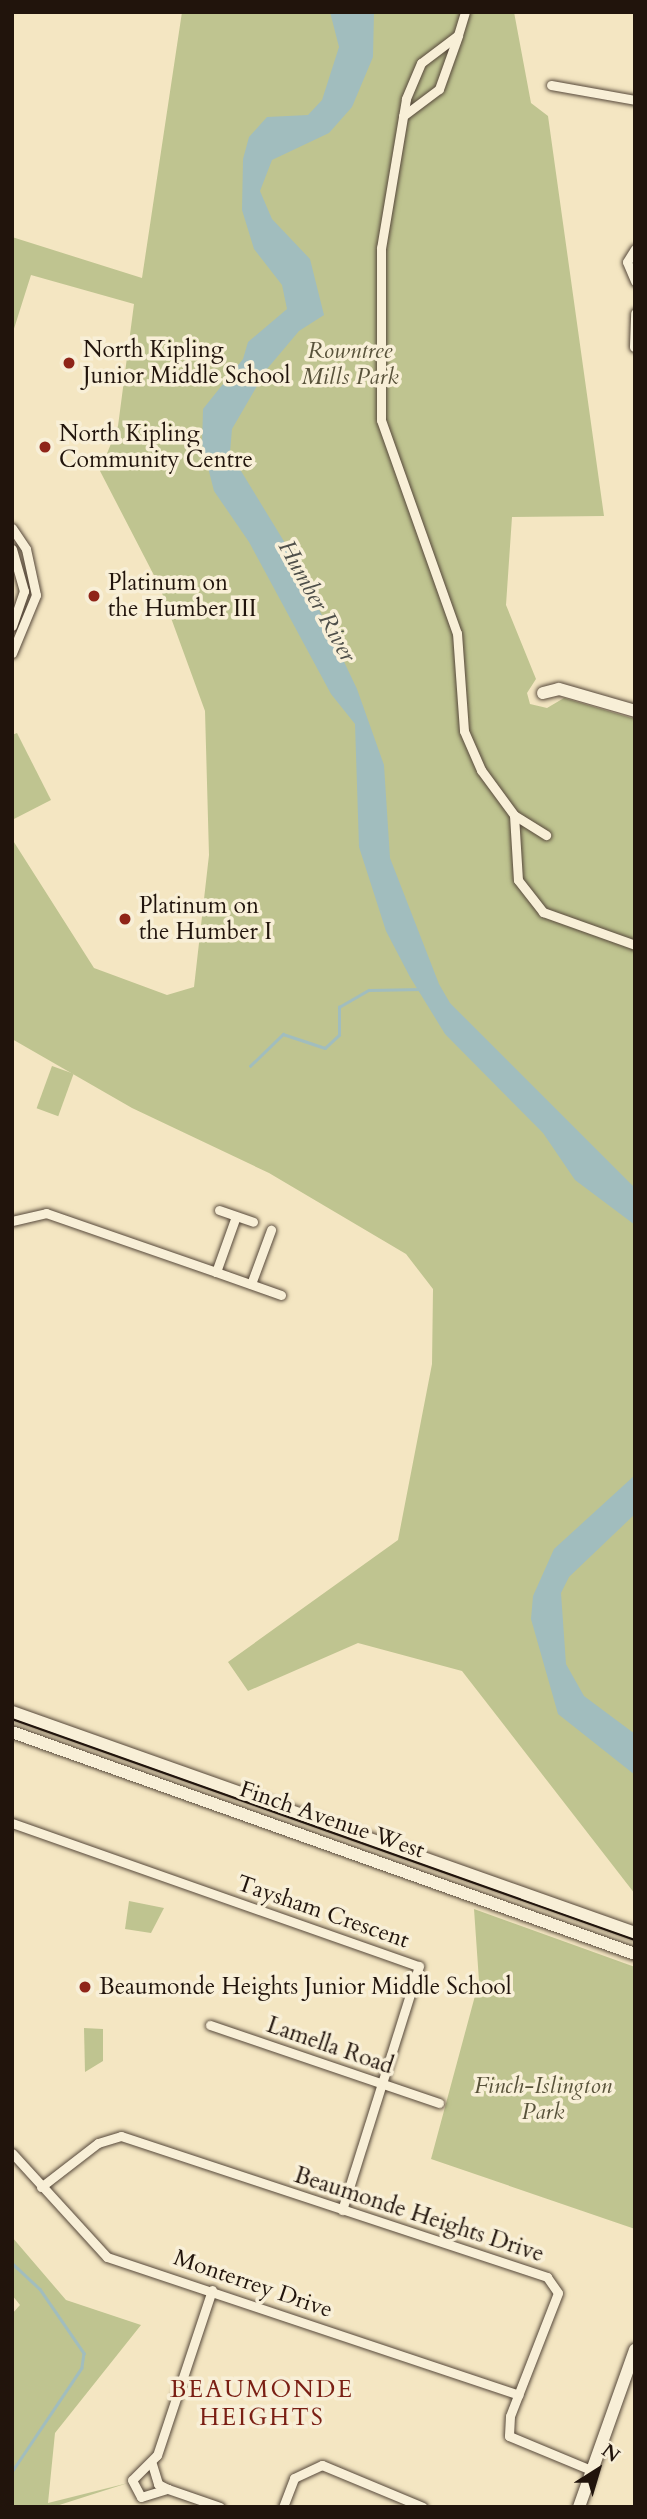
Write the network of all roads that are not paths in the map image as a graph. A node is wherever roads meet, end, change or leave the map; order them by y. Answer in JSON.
{"nodes":[{"id":1,"x":465,"y":12,"type":"edge"},
{"id":2,"x":458,"y":34,"type":"junction"},
{"id":3,"x":551,"y":85,"type":"dead end"},
{"id":4,"x":635,"y":100,"type":"edge"},
{"id":5,"x":402,"y":116,"type":"junction"},
{"id":6,"x":635,"y":249,"type":"edge"},
{"id":7,"x":635,"y":281,"type":"edge"},
{"id":8,"x":635,"y":313,"type":"edge"},
{"id":9,"x":634,"y":347,"type":"edge"},
{"id":10,"x":12,"y":528,"type":"edge"},
{"id":11,"x":12,"y":549,"type":"edge"},
{"id":12,"x":12,"y":626,"type":"edge"},
{"id":13,"x":12,"y":653,"type":"edge"},
{"id":14,"x":543,"y":693,"type":"dead end"},
{"id":15,"x":635,"y":710,"type":"edge"},
{"id":16,"x":514,"y":815,"type":"junction"},
{"id":17,"x":546,"y":835,"type":"dead end"},
{"id":18,"x":635,"y":945,"type":"edge"},
{"id":19,"x":219,"y":1210,"type":"dead end"},
{"id":20,"x":236,"y":1216,"type":"junction"},
{"id":21,"x":12,"y":1221,"type":"edge"},
{"id":22,"x":254,"y":1222,"type":"dead end"},
{"id":23,"x":271,"y":1230,"type":"dead end"},
{"id":24,"x":216,"y":1272,"type":"junction"},
{"id":25,"x":251,"y":1284,"type":"junction"},
{"id":26,"x":281,"y":1294,"type":"dead end"},
{"id":27,"x":12,"y":1712,"type":"edge"},
{"id":28,"x":12,"y":1732,"type":"edge"},
{"id":29,"x":12,"y":1823,"type":"edge"},
{"id":30,"x":635,"y":1933,"type":"edge"},
{"id":31,"x":635,"y":1954,"type":"edge"},
{"id":32,"x":210,"y":2025,"type":"dead end"},
{"id":33,"x":384,"y":2085,"type":"junction"},
{"id":34,"x":439,"y":2103,"type":"dead end"},
{"id":35,"x":12,"y":2152,"type":"edge"},
{"id":36,"x":41,"y":2187,"type":"junction"},
{"id":37,"x":342,"y":2210,"type":"junction"},
{"id":38,"x":212,"y":2290,"type":"junction"},
{"id":39,"x":635,"y":2350,"type":"edge"},
{"id":40,"x":519,"y":2395,"type":"junction"},
{"id":41,"x":152,"y":2464,"type":"junction"},
{"id":42,"x":591,"y":2470,"type":"junction"},
{"id":43,"x":168,"y":2489,"type":"junction"},
{"id":44,"x":220,"y":2507,"type":"edge"},
{"id":45,"x":283,"y":2507,"type":"edge"},
{"id":46,"x":423,"y":2507,"type":"edge"},
{"id":47,"x":579,"y":2507,"type":"edge"}],
"edges":[{"from":1,"to":2,"type":"street"},
{"from":2,"to":5,"type":"street"},
{"from":2,"to":5,"type":"street"},
{"from":3,"to":4,"type":"street"},
{"from":5,"to":16,"type":"street"},
{"from":6,"to":7,"type":"street"},
{"from":8,"to":9,"type":"street"},
{"from":10,"to":13,"type":"street"},
{"from":11,"to":12,"type":"street"},
{"from":14,"to":15,"type":"main road"},
{"from":16,"to":17,"type":"street"},
{"from":16,"to":18,"type":"street"},
{"from":19,"to":20,"type":"street"},
{"from":20,"to":22,"type":"street"},
{"from":20,"to":24,"type":"street"},
{"from":21,"to":24,"type":"street"},
{"from":23,"to":25,"type":"street"},
{"from":24,"to":25,"type":"street"},
{"from":25,"to":26,"type":"street"},
{"from":27,"to":30,"type":"main road","name":"Finch Avenue West"},
{"from":28,"to":31,"type":"main road","name":"Finch Avenue West"},
{"from":29,"to":33,"type":"street","name":"Taysham Crescent"},
{"from":32,"to":33,"type":"street","name":"Lamella Road"},
{"from":33,"to":34,"type":"street","name":"Lamella Road"},
{"from":33,"to":37,"type":"street","name":"Taysham Crescent"},
{"from":35,"to":36,"type":"street","name":"Monterrey Drive"},
{"from":36,"to":37,"type":"street","name":"Beaumonde Heights Drive"},
{"from":36,"to":38,"type":"street","name":"Monterrey Drive"},
{"from":37,"to":40,"type":"street","name":"Beaumonde Heights Drive"},
{"from":38,"to":40,"type":"street","name":"Monterrey Drive"},
{"from":38,"to":41,"type":"street"},
{"from":39,"to":42,"type":"main road"},
{"from":40,"to":42,"type":"street","name":"Beaumonde Heights Drive"},
{"from":41,"to":43,"type":"street"},
{"from":41,"to":43,"type":"street"},
{"from":42,"to":47,"type":"main road"},
{"from":43,"to":44,"type":"street"},
{"from":45,"to":46,"type":"street"}]}
